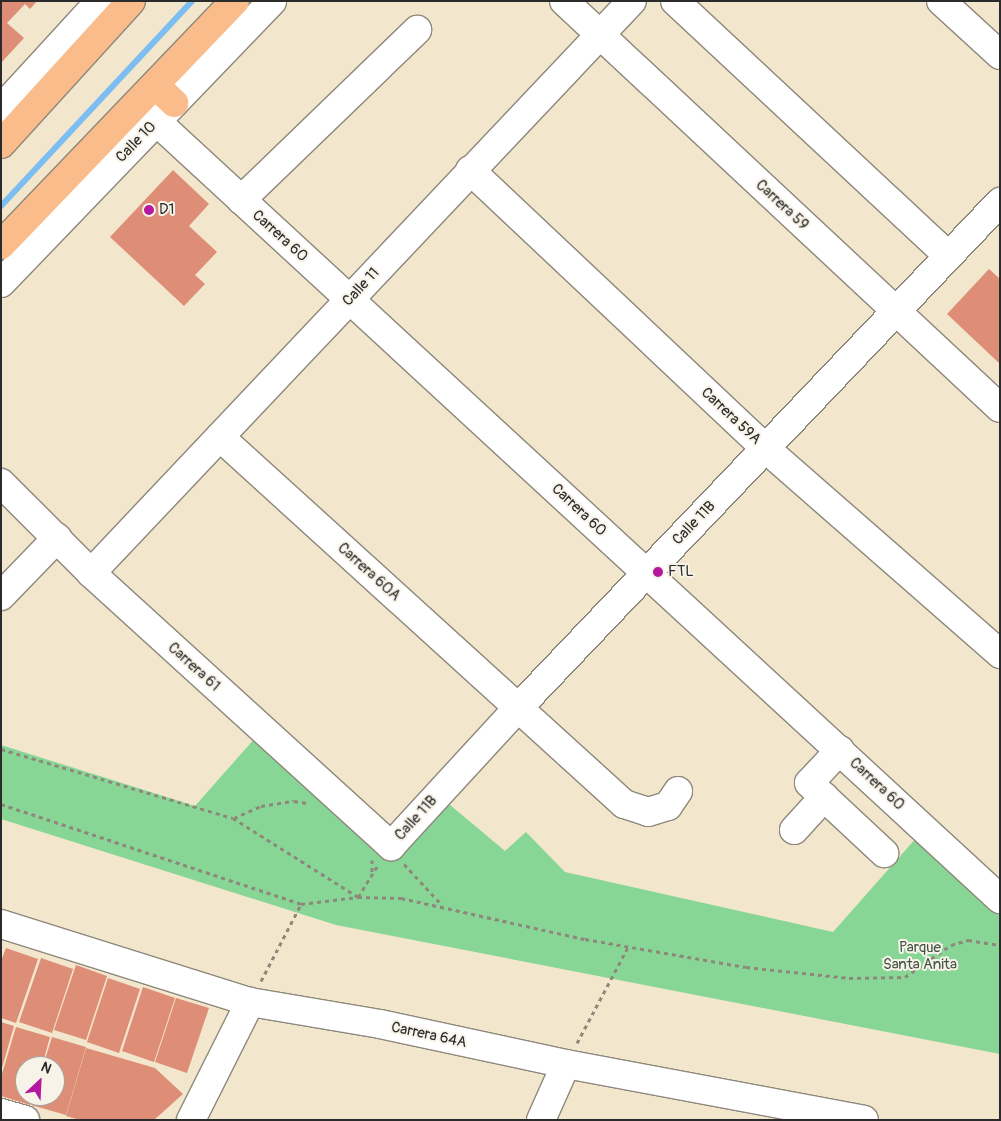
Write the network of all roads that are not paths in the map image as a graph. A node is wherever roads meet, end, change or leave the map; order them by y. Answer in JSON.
{"nodes":[{"id":1,"x":100,"y":1,"type":"edge"},
{"id":2,"x":131,"y":1,"type":"edge"},
{"id":3,"x":235,"y":1,"type":"edge"},
{"id":4,"x":272,"y":1,"type":"edge"},
{"id":5,"x":564,"y":1,"type":"edge"},
{"id":6,"x":632,"y":1,"type":"edge"},
{"id":7,"x":675,"y":1,"type":"edge"},
{"id":8,"x":941,"y":1,"type":"edge"},
{"id":9,"x":417,"y":30,"type":"dead end"},
{"id":10,"x":599,"y":33,"type":"junction"},
{"id":11,"x":996,"y":43,"type":"edge"},
{"id":12,"x":63,"y":58,"type":"junction"},
{"id":13,"x":162,"y":103,"type":"junction"},
{"id":14,"x":1,"y":109,"type":"edge"},
{"id":15,"x":1,"y":144,"type":"edge"},
{"id":16,"x":470,"y":170,"type":"junction"},
{"id":17,"x":241,"y":200,"type":"junction"},
{"id":18,"x":1000,"y":202,"type":"edge"},
{"id":19,"x":1,"y":245,"type":"edge"},
{"id":20,"x":948,"y":256,"type":"junction"},
{"id":21,"x":1,"y":283,"type":"edge"},
{"id":22,"x":350,"y":299,"type":"junction"},
{"id":23,"x":896,"y":311,"type":"junction"},
{"id":24,"x":1000,"y":408,"type":"edge"},
{"id":25,"x":220,"y":437,"type":"junction"},
{"id":26,"x":765,"y":448,"type":"junction"},
{"id":27,"x":1,"y":483,"type":"edge"},
{"id":28,"x":57,"y":538,"type":"junction"},
{"id":29,"x":647,"y":572,"type":"junction"},
{"id":30,"x":91,"y":573,"type":"junction"},
{"id":31,"x":1,"y":596,"type":"edge"},
{"id":32,"x":1000,"y":654,"type":"edge"},
{"id":33,"x":518,"y":708,"type":"junction"},
{"id":34,"x":840,"y":750,"type":"junction"},
{"id":35,"x":678,"y":791,"type":"dead end"},
{"id":36,"x":824,"y":797,"type":"junction"},
{"id":37,"x":794,"y":830,"type":"dead end"},
{"id":38,"x":382,"y":850,"type":"joint"},
{"id":39,"x":884,"y":853,"type":"dead end"},
{"id":40,"x":1000,"y":899,"type":"edge"},
{"id":41,"x":1,"y":924,"type":"edge"},
{"id":42,"x":250,"y":1002,"type":"junction"},
{"id":43,"x":566,"y":1064,"type":"junction"},
{"id":44,"x":1,"y":1113,"type":"edge"},
{"id":45,"x":25,"y":1120,"type":"edge"},
{"id":46,"x":191,"y":1120,"type":"edge"},
{"id":47,"x":541,"y":1120,"type":"edge"},
{"id":48,"x":864,"y":1120,"type":"edge"}],
"edges":[{"from":1,"to":12,"type":"street"},
{"from":2,"to":12,"type":"main road"},
{"from":3,"to":13,"type":"main road","name":"Calle 10"},
{"from":4,"to":13,"type":"street","name":"Calle 10"},
{"from":5,"to":10,"type":"street","name":"Carrera 59"},
{"from":6,"to":10,"type":"street","name":"Calle 11"},
{"from":7,"to":20,"type":"street"},
{"from":8,"to":11,"type":"street"},
{"from":9,"to":17,"type":"street"},
{"from":10,"to":16,"type":"street","name":"Calle 11"},
{"from":10,"to":23,"type":"street","name":"Carrera 59"},
{"from":12,"to":14,"type":"street"},
{"from":12,"to":15,"type":"main road"},
{"from":13,"to":17,"type":"street","name":"Carrera 60"},
{"from":13,"to":19,"type":"main road","name":"Calle 10"},
{"from":13,"to":21,"type":"street","name":"Calle 10"},
{"from":16,"to":22,"type":"street","name":"Calle 11"},
{"from":16,"to":26,"type":"street","name":"Carrera 59A"},
{"from":17,"to":22,"type":"street","name":"Carrera 60"},
{"from":18,"to":20,"type":"street","name":"Calle 11B"},
{"from":20,"to":23,"type":"street","name":"Calle 11B"},
{"from":22,"to":25,"type":"street","name":"Calle 11"},
{"from":22,"to":29,"type":"street","name":"Carrera 60"},
{"from":23,"to":24,"type":"street","name":"Carrera 59"},
{"from":23,"to":26,"type":"street","name":"Calle 11B"},
{"from":25,"to":30,"type":"street","name":"Calle 11"},
{"from":25,"to":33,"type":"street","name":"Carrera 60A"},
{"from":26,"to":29,"type":"street","name":"Calle 11B"},
{"from":26,"to":32,"type":"street","name":"Carrera 59A"},
{"from":27,"to":28,"type":"street","name":"Carrera 61"},
{"from":28,"to":30,"type":"street","name":"Carrera 61"},
{"from":28,"to":31,"type":"street"},
{"from":29,"to":33,"type":"street","name":"Calle 11B"},
{"from":29,"to":34,"type":"street","name":"Carrera 60"},
{"from":30,"to":38,"type":"street","name":"Carrera 61"},
{"from":33,"to":35,"type":"street","name":"Carrera 60A"},
{"from":33,"to":38,"type":"street","name":"Calle 11B"},
{"from":34,"to":36,"type":"street"},
{"from":34,"to":40,"type":"street","name":"Carrera 60"},
{"from":36,"to":37,"type":"street"},
{"from":36,"to":39,"type":"street"},
{"from":41,"to":42,"type":"street","name":"Carrera 64A"},
{"from":42,"to":43,"type":"street","name":"Carrera 64A"},
{"from":42,"to":46,"type":"street"},
{"from":43,"to":47,"type":"street"},
{"from":43,"to":48,"type":"street","name":"Carrera 64A"},
{"from":44,"to":45,"type":"street"}]}
